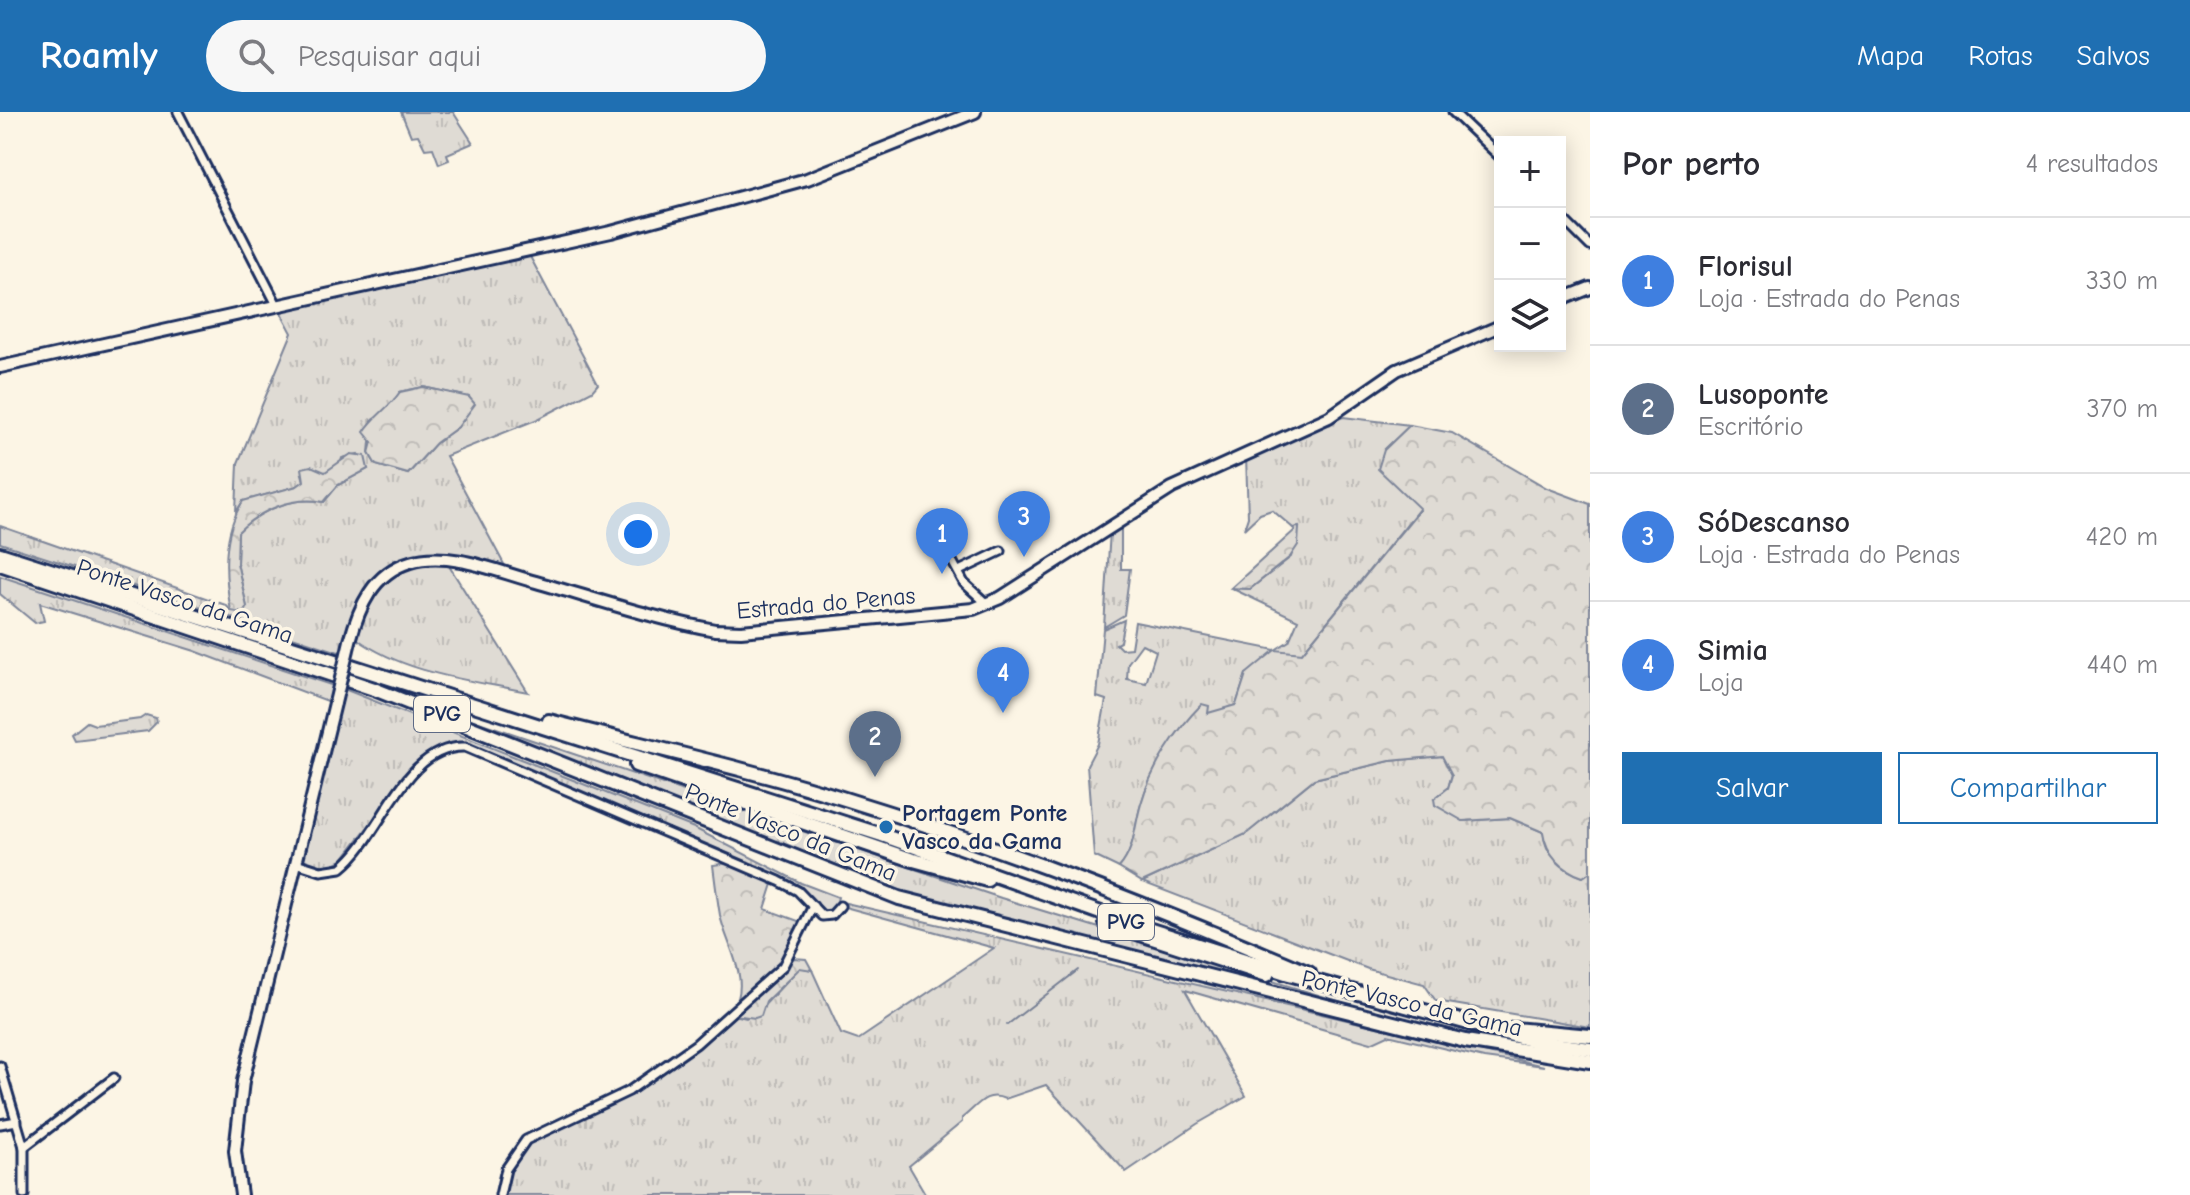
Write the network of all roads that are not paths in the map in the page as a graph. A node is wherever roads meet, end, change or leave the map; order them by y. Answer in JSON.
{"nodes":[{"id":1,"x":178,"y":112,"type":"edge"},
{"id":2,"x":975,"y":112,"type":"edge"},
{"id":3,"x":1453,"y":112,"type":"edge"},
{"id":4,"x":1494,"y":151,"type":"edge"},
{"id":5,"x":1566,"y":222,"type":"edge"},
{"id":6,"x":1590,"y":246,"type":"edge"},
{"id":7,"x":1590,"y":288,"type":"edge"},
{"id":8,"x":1566,"y":298,"type":"edge"},
{"id":9,"x":277,"y":305,"type":"junction"},
{"id":10,"x":1494,"y":329,"type":"edge"},
{"id":11,"x":0,"y":367,"type":"edge"},
{"id":12,"x":931,"y":522,"type":"dead end"},
{"id":13,"x":1001,"y":551,"type":"dead end"},
{"id":14,"x":0,"y":554,"type":"edge"},
{"id":15,"x":0,"y":564,"type":"edge"},
{"id":16,"x":959,"y":571,"type":"junction"},
{"id":17,"x":987,"y":604,"type":"junction"},
{"id":18,"x":395,"y":681,"type":"junction"},
{"id":19,"x":296,"y":863,"type":"junction"},
{"id":20,"x":813,"y":906,"type":"junction"},
{"id":21,"x":840,"y":906,"type":"dead end"},
{"id":22,"x":1372,"y":998,"type":"junction"},
{"id":23,"x":1476,"y":1026,"type":"junction"},
{"id":24,"x":1590,"y":1039,"type":"edge"},
{"id":25,"x":1590,"y":1049,"type":"edge"},
{"id":26,"x":1590,"y":1063,"type":"edge"},
{"id":27,"x":0,"y":1066,"type":"edge"},
{"id":28,"x":114,"y":1078,"type":"dead end"},
{"id":29,"x":17,"y":1121,"type":"junction"},
{"id":30,"x":0,"y":1124,"type":"edge"},
{"id":31,"x":24,"y":1147,"type":"junction"},
{"id":32,"x":24,"y":1195,"type":"edge"},
{"id":33,"x":241,"y":1195,"type":"edge"},
{"id":34,"x":500,"y":1195,"type":"edge"}],
"edges":[{"from":1,"to":9,"type":"street"},
{"from":2,"to":9,"type":"street"},
{"from":3,"to":4,"type":"street"},
{"from":5,"to":6,"type":"street"},
{"from":7,"to":8,"type":"street"},
{"from":9,"to":11,"type":"street"},
{"from":10,"to":17,"type":"street","name":"Estrada do Penas"},
{"from":12,"to":16,"type":"street"},
{"from":13,"to":16,"type":"street"},
{"from":14,"to":18,"type":"highway","name":"Ponte Vasco da Gama","number":"PVG"},
{"from":15,"to":26,"type":"highway","name":"Ponte Vasco da Gama","number":"PVG"},
{"from":16,"to":17,"type":"street"},
{"from":17,"to":19,"type":"street","name":"Estrada do Penas","bridge":true},
{"from":18,"to":22,"type":"highway","name":"Ponte Vasco da Gama","number":"PVG"},
{"from":18,"to":22,"type":"highway","name":"Ponte Vasco da Gama","number":"PVG"},
{"from":19,"to":20,"type":"street"},
{"from":19,"to":33,"type":"street","name":"Estrada do Penas"},
{"from":20,"to":21,"type":"street"},
{"from":20,"to":34,"type":"street"},
{"from":22,"to":23,"type":"highway","name":"Ponte Vasco da Gama","number":"PVG"},
{"from":23,"to":24,"type":"highway"},
{"from":23,"to":25,"type":"highway","name":"Ponte Vasco da Gama","number":"PVG"},
{"from":27,"to":29,"type":"street"},
{"from":28,"to":31,"type":"street"},
{"from":29,"to":30,"type":"street"},
{"from":29,"to":31,"type":"street"},
{"from":31,"to":32,"type":"street"}]}
